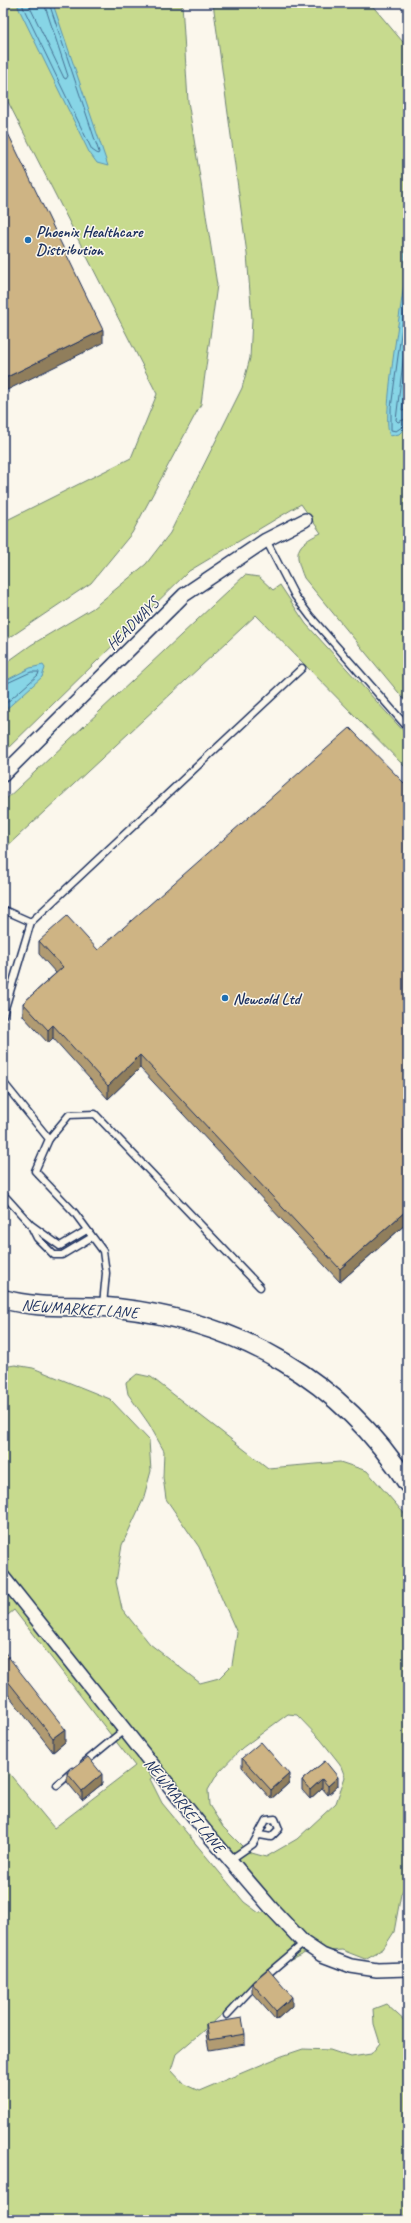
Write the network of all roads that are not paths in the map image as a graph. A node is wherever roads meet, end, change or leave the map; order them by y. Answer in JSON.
{"nodes":[{"id":1,"x":305,"y":520,"type":"dead end"},
{"id":2,"x":266,"y":540,"type":"junction"},
{"id":3,"x":302,"y":668,"type":"dead end"},
{"id":4,"x":408,"y":728,"type":"edge"},
{"id":5,"x":3,"y":775,"type":"edge"},
{"id":6,"x":3,"y":913,"type":"edge"},
{"id":7,"x":31,"y":922,"type":"junction"},
{"id":8,"x":3,"y":1015,"type":"edge"},
{"id":9,"x":3,"y":1082,"type":"edge"},
{"id":10,"x":49,"y":1139,"type":"junction"},
{"id":11,"x":3,"y":1194,"type":"edge"},
{"id":12,"x":31,"y":1225,"type":"junction"},
{"id":13,"x":87,"y":1230,"type":"junction"},
{"id":14,"x":92,"y":1237,"type":"junction"},
{"id":15,"x":260,"y":1287,"type":"dead end"},
{"id":16,"x":3,"y":1299,"type":"edge"},
{"id":17,"x":103,"y":1307,"type":"junction"},
{"id":18,"x":408,"y":1484,"type":"edge"},
{"id":19,"x":3,"y":1577,"type":"edge"},
{"id":20,"x":124,"y":1730,"type":"junction"},
{"id":21,"x":57,"y":1785,"type":"dead end"},
{"id":22,"x":260,"y":1835,"type":"dead end"},
{"id":23,"x":230,"y":1860,"type":"junction"},
{"id":24,"x":304,"y":1943,"type":"junction"},
{"id":25,"x":408,"y":1969,"type":"edge"},
{"id":26,"x":227,"y":2015,"type":"dead end"}],
"edges":[{"from":1,"to":2,"type":"street","name":"HEADWAYS"},
{"from":2,"to":4,"type":"lane"},
{"from":2,"to":5,"type":"street","name":"HEADWAYS"},
{"from":3,"to":7,"type":"lane"},
{"from":6,"to":7,"type":"lane"},
{"from":7,"to":8,"type":"lane"},
{"from":9,"to":10,"type":"lane"},
{"from":10,"to":13,"type":"lane"},
{"from":10,"to":15,"type":"lane"},
{"from":11,"to":12,"type":"lane"},
{"from":12,"to":13,"type":"lane"},
{"from":12,"to":14,"type":"lane"},
{"from":13,"to":14,"type":"lane"},
{"from":14,"to":17,"type":"lane"},
{"from":16,"to":17,"type":"main road","name":"NEWMARKET LANE"},
{"from":17,"to":18,"type":"main road","name":"NEWMARKET LANE"},
{"from":19,"to":20,"type":"street","name":"NEWMARKET LANE"},
{"from":20,"to":21,"type":"lane"},
{"from":20,"to":23,"type":"street","name":"NEWMARKET LANE"},
{"from":22,"to":23,"type":"lane"},
{"from":23,"to":24,"type":"street","name":"NEWMARKET LANE"},
{"from":24,"to":25,"type":"street","name":"NEWMARKET LANE"},
{"from":24,"to":26,"type":"lane"}]}
